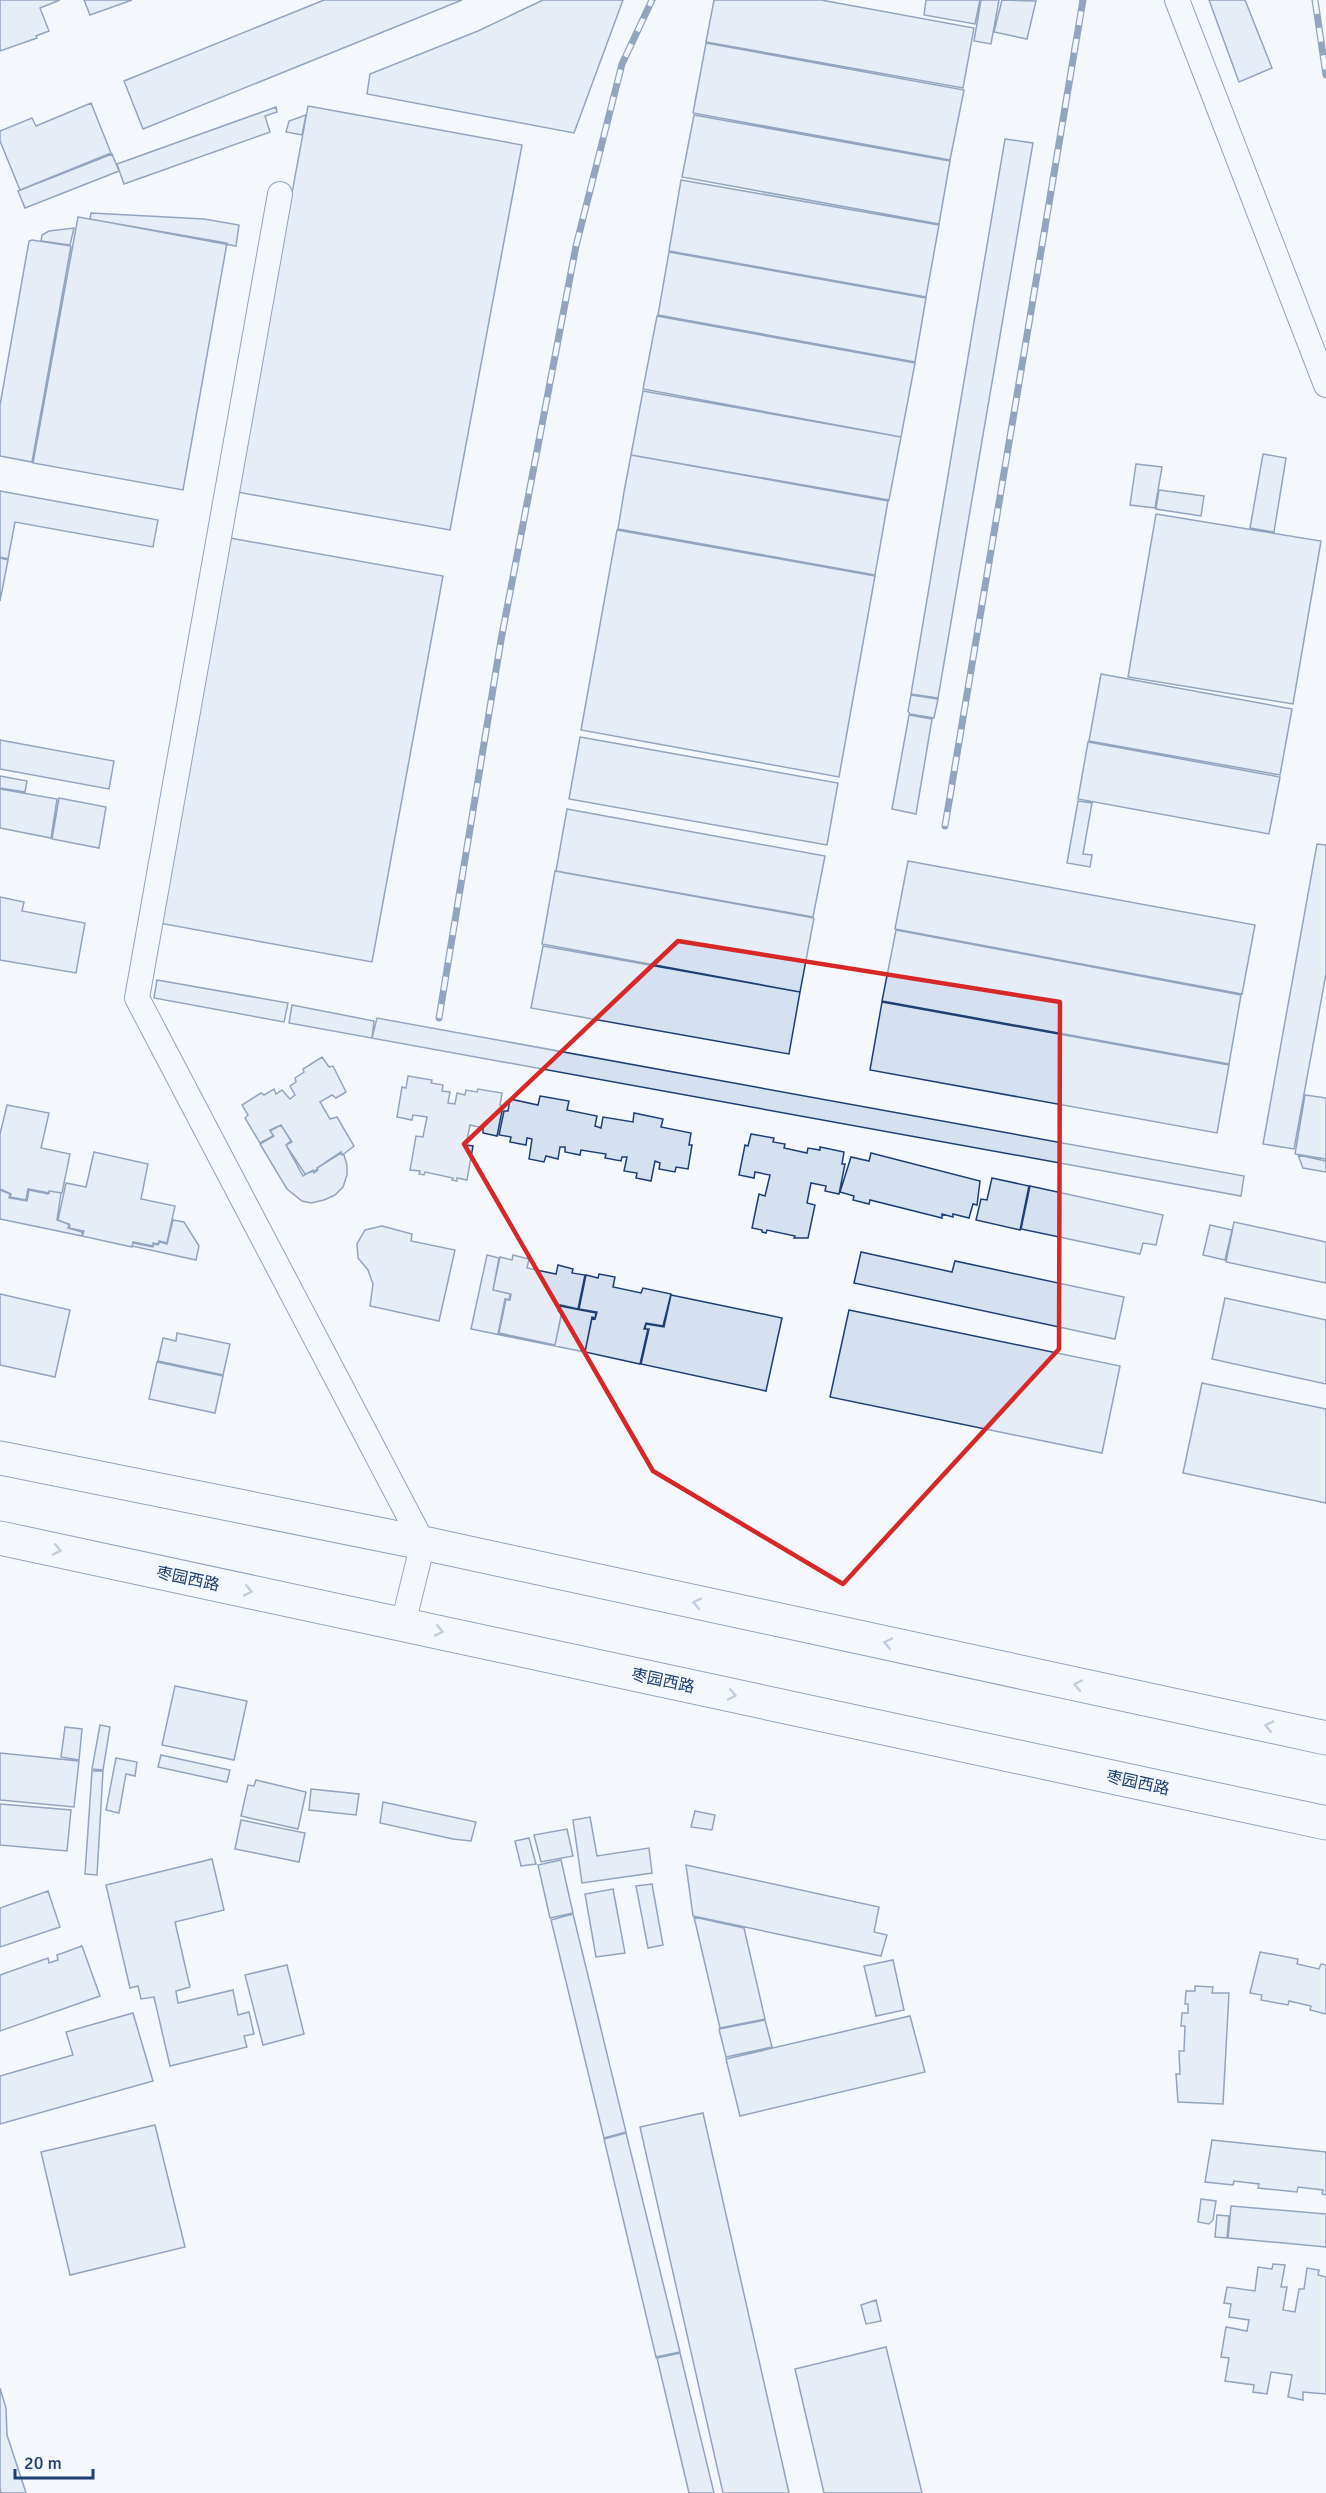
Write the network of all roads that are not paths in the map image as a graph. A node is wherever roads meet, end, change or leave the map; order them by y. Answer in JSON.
{"nodes":[{"id":1,"x":1177,"y":0,"type":"edge"},
{"id":2,"x":280,"y":194,"type":"dead end"},
{"id":3,"x":1326,"y":385,"type":"edge"},
{"id":4,"x":0,"y":1458,"type":"edge"},
{"id":5,"x":0,"y":1538,"type":"edge"},
{"id":6,"x":423,"y":1543,"type":"junction"},
{"id":7,"x":403,"y":1624,"type":"junction"},
{"id":8,"x":1326,"y":1738,"type":"edge"},
{"id":9,"x":1326,"y":1822,"type":"edge"}],
"edges":[{"from":1,"to":3,"type":"street"},
{"from":2,"to":6,"type":"street"},
{"from":4,"to":6,"type":"main road"},
{"from":5,"to":7,"type":"main road","name":"枣园西路","one_way":true},
{"from":6,"to":7,"type":"street"},
{"from":8,"to":6,"type":"main road","one_way":true},
{"from":7,"to":9,"type":"main road","name":"枣园西路","one_way":true}]}
